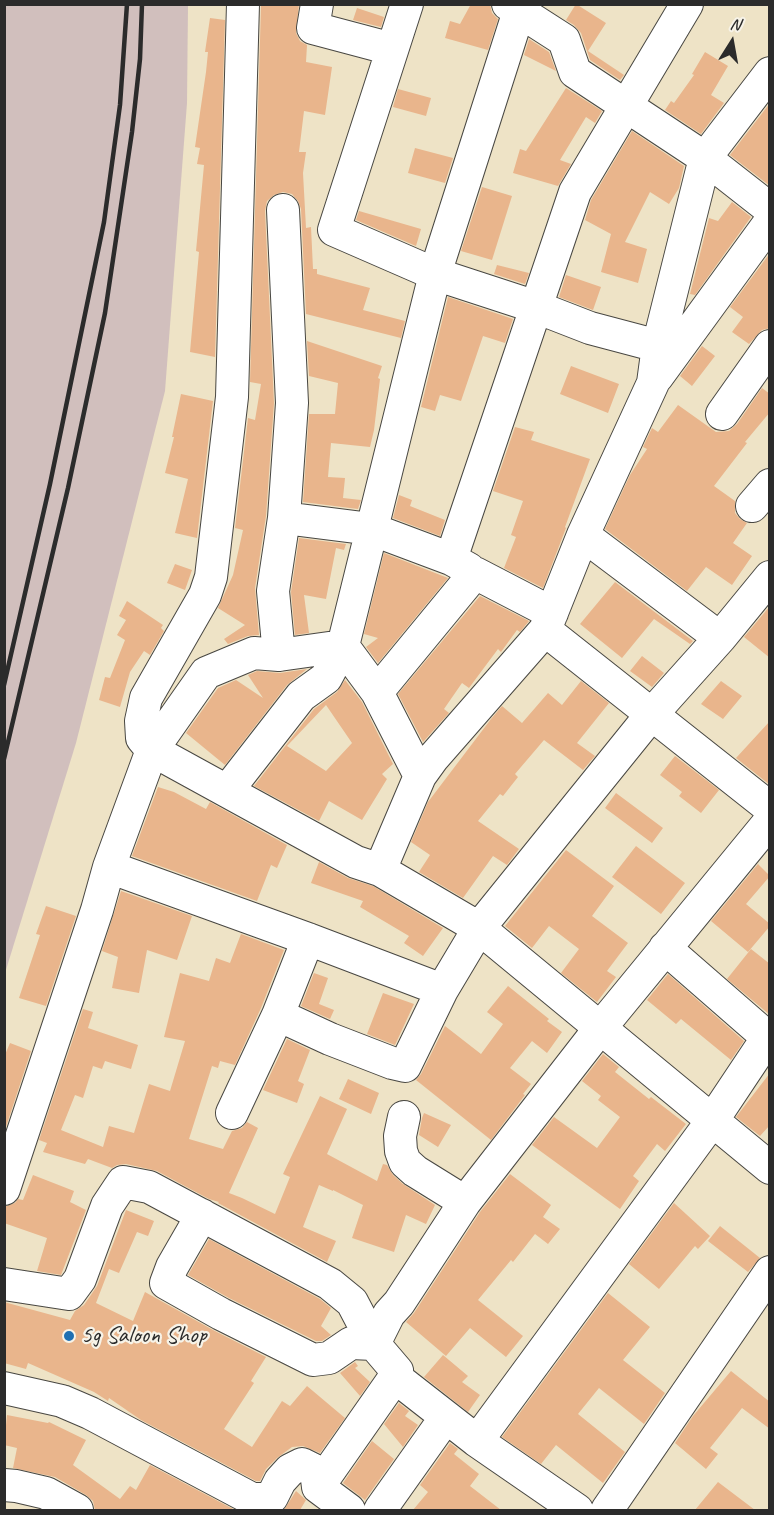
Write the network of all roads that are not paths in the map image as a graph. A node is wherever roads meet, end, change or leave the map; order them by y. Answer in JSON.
{"nodes":[{"id":1,"x":243,"y":4,"type":"edge"},
{"id":2,"x":318,"y":4,"type":"edge"},
{"id":3,"x":406,"y":4,"type":"edge"},
{"id":4,"x":687,"y":4,"type":"edge"},
{"id":5,"x":513,"y":8,"type":"edge"},
{"id":6,"x":392,"y":49,"type":"junction"},
{"id":7,"x":770,"y":73,"type":"edge"},
{"id":8,"x":625,"y":106,"type":"junction"},
{"id":9,"x":705,"y":158,"type":"junction"},
{"id":10,"x":770,"y":209,"type":"edge"},
{"id":11,"x":284,"y":210,"type":"dead end"},
{"id":12,"x":770,"y":222,"type":"edge"},
{"id":13,"x":435,"y":274,"type":"junction"},
{"id":14,"x":536,"y":306,"type":"junction"},
{"id":15,"x":658,"y":346,"type":"junction"},
{"id":16,"x":770,"y":346,"type":"edge"},
{"id":17,"x":653,"y":383,"type":"junction"},
{"id":18,"x":722,"y":414,"type":"dead end"},
{"id":19,"x":284,"y":518,"type":"junction"},
{"id":20,"x":371,"y":529,"type":"junction"},
{"id":21,"x":583,"y":535,"type":"junction"},
{"id":22,"x":463,"y":566,"type":"junction"},
{"id":23,"x":770,"y":577,"type":"edge"},
{"id":24,"x":548,"y":622,"type":"junction"},
{"id":25,"x":720,"y":638,"type":"junction"},
{"id":26,"x":344,"y":646,"type":"junction"},
{"id":27,"x":279,"y":654,"type":"junction"},
{"id":28,"x":377,"y":692,"type":"junction"},
{"id":29,"x":651,"y":715,"type":"junction"},
{"id":30,"x":152,"y":750,"type":"junction"},
{"id":31,"x":420,"y":776,"type":"junction"},
{"id":32,"x":227,"y":791,"type":"junction"},
{"id":33,"x":769,"y":811,"type":"edge"},
{"id":34,"x":109,"y":867,"type":"junction"},
{"id":35,"x":380,"y":870,"type":"junction"},
{"id":36,"x":479,"y":928,"type":"junction"},
{"id":37,"x":308,"y":939,"type":"junction"},
{"id":38,"x":665,"y":948,"type":"junction"},
{"id":39,"x":442,"y":990,"type":"junction"},
{"id":40,"x":278,"y":1015,"type":"junction"},
{"id":41,"x":601,"y":1027,"type":"junction"},
{"id":42,"x":768,"y":1036,"type":"edge"},
{"id":43,"x":232,"y":1113,"type":"dead end"},
{"id":44,"x":404,"y":1117,"type":"dead end"},
{"id":45,"x":712,"y":1121,"type":"junction"},
{"id":46,"x":770,"y":1168,"type":"edge"},
{"id":47,"x":4,"y":1189,"type":"edge"},
{"id":48,"x":465,"y":1202,"type":"junction"},
{"id":49,"x":202,"y":1215,"type":"junction"},
{"id":50,"x":770,"y":1272,"type":"edge"},
{"id":51,"x":4,"y":1284,"type":"edge"},
{"id":52,"x":375,"y":1344,"type":"junction"},
{"id":53,"x":395,"y":1377,"type":"junction"},
{"id":54,"x":4,"y":1388,"type":"edge"},
{"id":55,"x":446,"y":1417,"type":"junction"},
{"id":56,"x":477,"y":1441,"type":"junction"},
{"id":57,"x":4,"y":1485,"type":"edge"},
{"id":58,"x":318,"y":1487,"type":"junction"},
{"id":59,"x":77,"y":1510,"type":"edge"},
{"id":60,"x":349,"y":1510,"type":"edge"},
{"id":61,"x":380,"y":1510,"type":"edge"},
{"id":62,"x":577,"y":1510,"type":"edge"},
{"id":63,"x":607,"y":1510,"type":"edge"}],
"edges":[{"from":1,"to":30,"type":"street"},
{"from":2,"to":6,"type":"street"},
{"from":3,"to":6,"type":"street"},
{"from":4,"to":8,"type":"street"},
{"from":5,"to":8,"type":"street"},
{"from":5,"to":13,"type":"street"},
{"from":6,"to":13,"type":"street"},
{"from":7,"to":9,"type":"street"},
{"from":8,"to":9,"type":"street"},
{"from":8,"to":14,"type":"street"},
{"from":9,"to":10,"type":"street"},
{"from":9,"to":15,"type":"street"},
{"from":11,"to":19,"type":"street"},
{"from":12,"to":17,"type":"street"},
{"from":13,"to":14,"type":"street"},
{"from":13,"to":20,"type":"street"},
{"from":14,"to":15,"type":"street"},
{"from":14,"to":22,"type":"street"},
{"from":15,"to":17,"type":"street"},
{"from":16,"to":18,"type":"street"},
{"from":17,"to":21,"type":"street"},
{"from":19,"to":20,"type":"street"},
{"from":19,"to":27,"type":"street"},
{"from":20,"to":22,"type":"street"},
{"from":20,"to":26,"type":"street"},
{"from":21,"to":24,"type":"street"},
{"from":21,"to":25,"type":"street"},
{"from":22,"to":24,"type":"street"},
{"from":22,"to":28,"type":"street"},
{"from":23,"to":25,"type":"street"},
{"from":24,"to":29,"type":"street"},
{"from":24,"to":31,"type":"street"},
{"from":25,"to":29,"type":"street"},
{"from":26,"to":27,"type":"street"},
{"from":26,"to":28,"type":"street"},
{"from":26,"to":32,"type":"street"},
{"from":27,"to":30,"type":"street"},
{"from":28,"to":31,"type":"street"},
{"from":29,"to":33,"type":"street"},
{"from":29,"to":36,"type":"street"},
{"from":30,"to":32,"type":"street"},
{"from":30,"to":34,"type":"street"},
{"from":31,"to":35,"type":"street"},
{"from":32,"to":35,"type":"street"},
{"from":33,"to":38,"type":"street"},
{"from":34,"to":37,"type":"street"},
{"from":34,"to":47,"type":"street"},
{"from":35,"to":36,"type":"street"},
{"from":36,"to":39,"type":"street"},
{"from":36,"to":41,"type":"street"},
{"from":37,"to":39,"type":"street"},
{"from":37,"to":40,"type":"street"},
{"from":38,"to":41,"type":"street"},
{"from":38,"to":42,"type":"street"},
{"from":39,"to":40,"type":"street"},
{"from":40,"to":43,"type":"street"},
{"from":41,"to":45,"type":"street"},
{"from":41,"to":48,"type":"street"},
{"from":42,"to":45,"type":"street"},
{"from":44,"to":48,"type":"street"},
{"from":45,"to":46,"type":"street"},
{"from":45,"to":56,"type":"street"},
{"from":48,"to":52,"type":"street"},
{"from":49,"to":51,"type":"street"},
{"from":49,"to":52,"type":"street"},
{"from":49,"to":52,"type":"street"},
{"from":50,"to":63,"type":"street"},
{"from":52,"to":53,"type":"street"},
{"from":53,"to":55,"type":"street"},
{"from":53,"to":58,"type":"street"},
{"from":54,"to":58,"type":"street"},
{"from":55,"to":56,"type":"street"},
{"from":55,"to":61,"type":"street"},
{"from":56,"to":62,"type":"street"},
{"from":57,"to":59,"type":"street"},
{"from":58,"to":60,"type":"street"}]}
